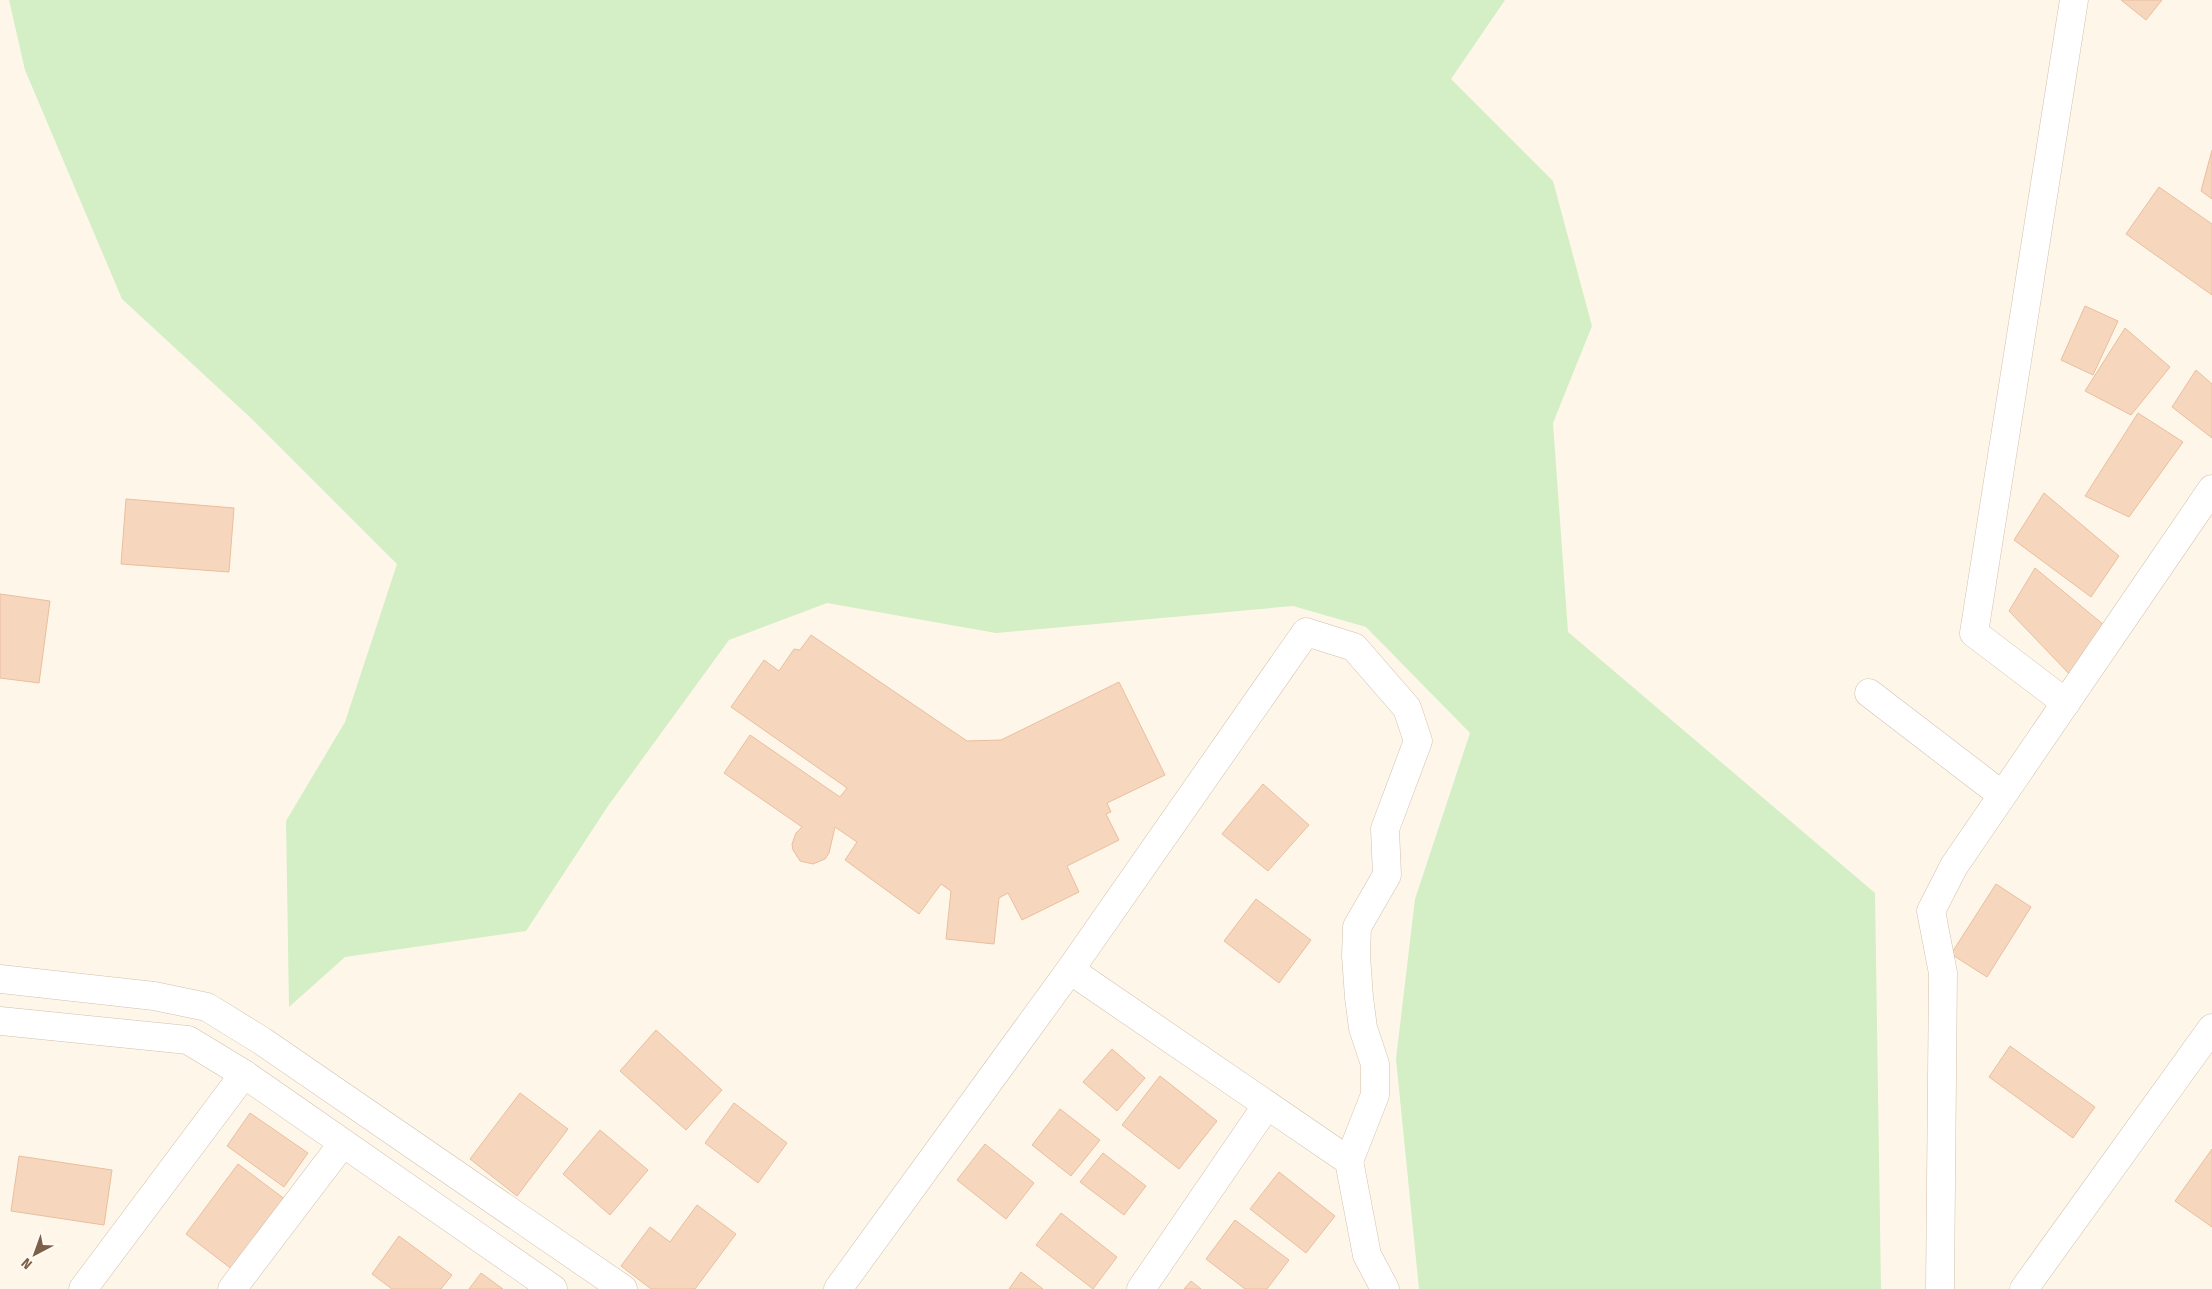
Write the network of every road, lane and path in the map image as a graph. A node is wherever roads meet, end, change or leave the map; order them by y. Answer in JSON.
{"nodes":[{"id":1,"x":2074,"y":0,"type":"edge"},
{"id":2,"x":2212,"y":489,"type":"edge"},
{"id":3,"x":1869,"y":693,"type":"dead end"},
{"id":4,"x":2066,"y":703,"type":"junction"},
{"id":5,"x":2002,"y":795,"type":"junction"},
{"id":6,"x":1070,"y":970,"type":"junction"},
{"id":7,"x":0,"y":979,"type":"edge"},
{"id":8,"x":0,"y":1021,"type":"edge"},
{"id":9,"x":2212,"y":1028,"type":"edge"},
{"id":10,"x":244,"y":1074,"type":"junction"},
{"id":11,"x":1267,"y":1105,"type":"junction"},
{"id":12,"x":343,"y":1144,"type":"junction"},
{"id":13,"x":1349,"y":1161,"type":"junction"},
{"id":14,"x":82,"y":1289,"type":"edge"},
{"id":15,"x":232,"y":1289,"type":"edge"},
{"id":16,"x":553,"y":1289,"type":"edge"},
{"id":17,"x":623,"y":1289,"type":"edge"},
{"id":18,"x":838,"y":1289,"type":"edge"},
{"id":19,"x":1141,"y":1289,"type":"edge"},
{"id":20,"x":1385,"y":1289,"type":"edge"},
{"id":21,"x":1940,"y":1289,"type":"edge"},
{"id":22,"x":2024,"y":1289,"type":"edge"}],
"edges":[{"from":1,"to":4,"type":"street"},
{"from":2,"to":4,"type":"street"},
{"from":3,"to":5,"type":"street"},
{"from":4,"to":5,"type":"street"},
{"from":5,"to":21,"type":"street"},
{"from":6,"to":11,"type":"street"},
{"from":6,"to":13,"type":"street"},
{"from":6,"to":18,"type":"street"},
{"from":7,"to":17,"type":"street"},
{"from":8,"to":10,"type":"street"},
{"from":9,"to":22,"type":"street"},
{"from":10,"to":12,"type":"street"},
{"from":10,"to":14,"type":"street"},
{"from":11,"to":13,"type":"street"},
{"from":11,"to":19,"type":"street"},
{"from":12,"to":15,"type":"street"},
{"from":12,"to":16,"type":"street"},
{"from":13,"to":20,"type":"street"}]}
